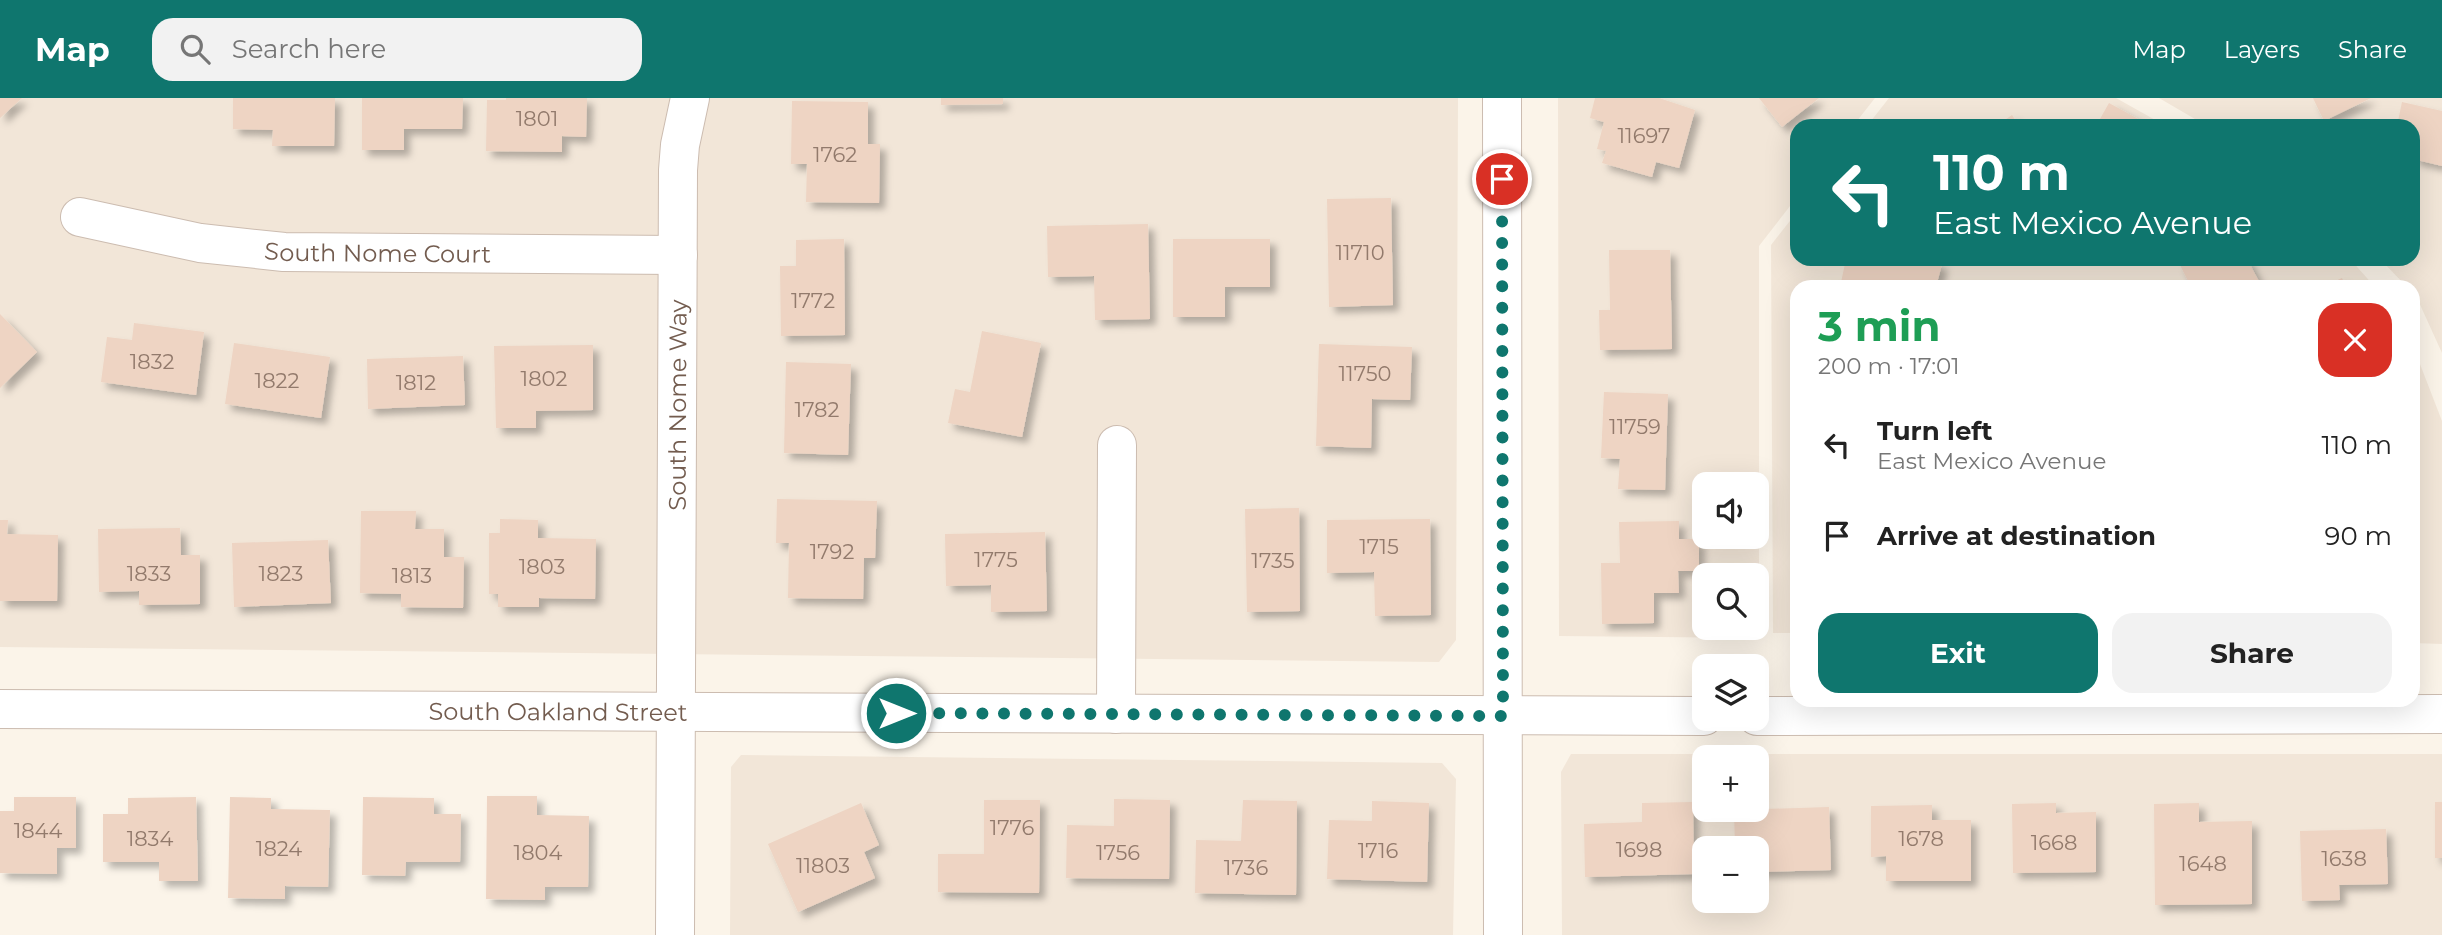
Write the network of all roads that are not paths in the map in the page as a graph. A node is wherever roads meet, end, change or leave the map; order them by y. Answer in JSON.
{"nodes":[{"id":1,"x":690,"y":98,"type":"edge"},
{"id":2,"x":1502,"y":98,"type":"edge"},
{"id":3,"x":80,"y":217,"type":"dead end"},
{"id":4,"x":678,"y":255,"type":"junction"},
{"id":5,"x":1117,"y":445,"type":"dead end"},
{"id":6,"x":2198,"y":707,"type":"edge"},
{"id":7,"x":0,"y":709,"type":"edge"},
{"id":8,"x":676,"y":712,"type":"junction"},
{"id":9,"x":1116,"y":714,"type":"junction"},
{"id":10,"x":2442,"y":714,"type":"edge"},
{"id":11,"x":1503,"y":716,"type":"junction"},
{"id":12,"x":1692,"y":716,"type":"edge"},
{"id":13,"x":1769,"y":716,"type":"edge"},
{"id":14,"x":675,"y":935,"type":"edge"},
{"id":15,"x":1503,"y":935,"type":"edge"}],
"edges":[{"from":1,"to":4,"type":"street","name":"South Nome Way"},
{"from":2,"to":11,"type":"street"},
{"from":3,"to":4,"type":"street","name":"South Nome Court"},
{"from":4,"to":8,"type":"street","name":"South Nome Way"},
{"from":5,"to":9,"type":"street"},
{"from":6,"to":10,"type":"street"},
{"from":6,"to":13,"type":"street"},
{"from":7,"to":8,"type":"street","name":"South Oakland Street"},
{"from":8,"to":9,"type":"street","name":"South Oakland Street"},
{"from":8,"to":14,"type":"street","name":"South Nome Way"},
{"from":9,"to":11,"type":"street","name":"South Oakland Street"},
{"from":11,"to":12,"type":"street","name":"South Oakland Street"},
{"from":11,"to":15,"type":"street"}]}
